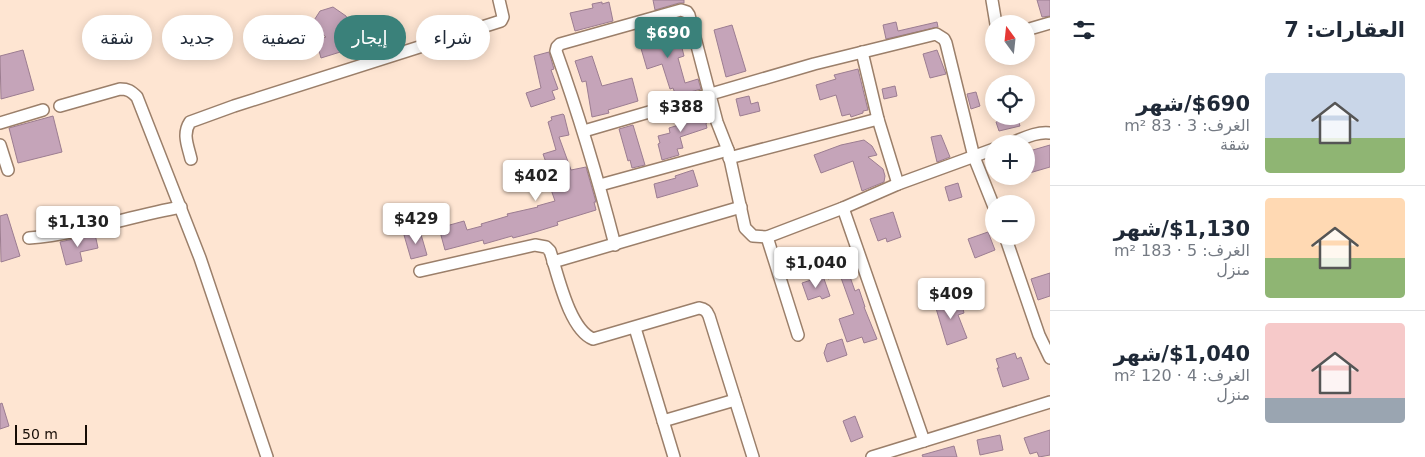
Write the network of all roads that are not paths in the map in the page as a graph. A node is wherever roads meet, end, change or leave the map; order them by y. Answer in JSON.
{"nodes":[{"id":1,"x":499,"y":0,"type":"edge"},
{"id":2,"x":992,"y":0,"type":"edge"},
{"id":3,"x":994,"y":15,"type":"edge"},
{"id":4,"x":1050,"y":23,"type":"edge"},
{"id":5,"x":1035,"y":27,"type":"edge"},
{"id":6,"x":862,"y":52,"type":"junction"},
{"id":7,"x":711,"y":93,"type":"junction"},
{"id":8,"x":60,"y":106,"type":"dead end"},
{"id":9,"x":43,"y":110,"type":"dead end"},
{"id":10,"x":878,"y":119,"type":"junction"},
{"id":11,"x":0,"y":123,"type":"edge"},
{"id":12,"x":584,"y":131,"type":"junction"},
{"id":13,"x":1050,"y":133,"type":"edge"},
{"id":14,"x":1033,"y":135,"type":"edge"},
{"id":15,"x":0,"y":145,"type":"edge"},
{"id":16,"x":985,"y":153,"type":"edge"},
{"id":17,"x":728,"y":154,"type":"junction"},
{"id":18,"x":974,"y":157,"type":"junction"},
{"id":19,"x":191,"y":159,"type":"dead end"},
{"id":20,"x":8,"y":170,"type":"dead end"},
{"id":21,"x":898,"y":184,"type":"junction"},
{"id":22,"x":600,"y":186,"type":"junction"},
{"id":23,"x":989,"y":195,"type":"edge"},
{"id":24,"x":181,"y":207,"type":"junction"},
{"id":25,"x":741,"y":207,"type":"junction"},
{"id":26,"x":843,"y":208,"type":"junction"},
{"id":27,"x":767,"y":237,"type":"junction"},
{"id":28,"x":29,"y":238,"type":"dead end"},
{"id":29,"x":615,"y":245,"type":"junction"},
{"id":30,"x":1008,"y":245,"type":"edge"},
{"id":31,"x":554,"y":262,"type":"junction"},
{"id":32,"x":420,"y":271,"type":"dead end"},
{"id":33,"x":635,"y":328,"type":"junction"},
{"id":34,"x":798,"y":335,"type":"dead end"},
{"id":35,"x":1050,"y":358,"type":"edge"},
{"id":36,"x":735,"y":400,"type":"junction"},
{"id":37,"x":1050,"y":402,"type":"edge"},
{"id":38,"x":664,"y":421,"type":"junction"},
{"id":39,"x":924,"y":441,"type":"junction"},
{"id":40,"x":267,"y":457,"type":"edge"},
{"id":41,"x":674,"y":457,"type":"edge"},
{"id":42,"x":753,"y":457,"type":"edge"},
{"id":43,"x":872,"y":457,"type":"edge"}],
"edges":[{"from":1,"to":19,"type":"street"},
{"from":2,"to":3,"type":"street"},
{"from":4,"to":5,"type":"street"},
{"from":6,"to":7,"type":"street"},
{"from":6,"to":10,"type":"street"},
{"from":6,"to":18,"type":"street"},
{"from":7,"to":12,"type":"street"},
{"from":7,"to":12,"type":"street"},
{"from":7,"to":17,"type":"street"},
{"from":8,"to":24,"type":"street"},
{"from":9,"to":11,"type":"street"},
{"from":10,"to":17,"type":"street"},
{"from":10,"to":21,"type":"street"},
{"from":12,"to":22,"type":"street"},
{"from":13,"to":14,"type":"street"},
{"from":15,"to":20,"type":"street"},
{"from":16,"to":18,"type":"street"},
{"from":17,"to":22,"type":"street"},
{"from":17,"to":25,"type":"street"},
{"from":18,"to":21,"type":"street"},
{"from":18,"to":23,"type":"street"},
{"from":21,"to":26,"type":"street"},
{"from":22,"to":29,"type":"street"},
{"from":24,"to":28,"type":"street"},
{"from":24,"to":40,"type":"street"},
{"from":25,"to":27,"type":"street"},
{"from":25,"to":29,"type":"street"},
{"from":26,"to":27,"type":"street"},
{"from":26,"to":39,"type":"street"},
{"from":27,"to":34,"type":"street"},
{"from":29,"to":31,"type":"street"},
{"from":30,"to":35,"type":"street"},
{"from":31,"to":32,"type":"street"},
{"from":31,"to":33,"type":"street"},
{"from":33,"to":36,"type":"street"},
{"from":33,"to":38,"type":"street"},
{"from":36,"to":38,"type":"street"},
{"from":36,"to":42,"type":"street"},
{"from":37,"to":39,"type":"street"},
{"from":38,"to":41,"type":"street"},
{"from":39,"to":43,"type":"street"}]}
